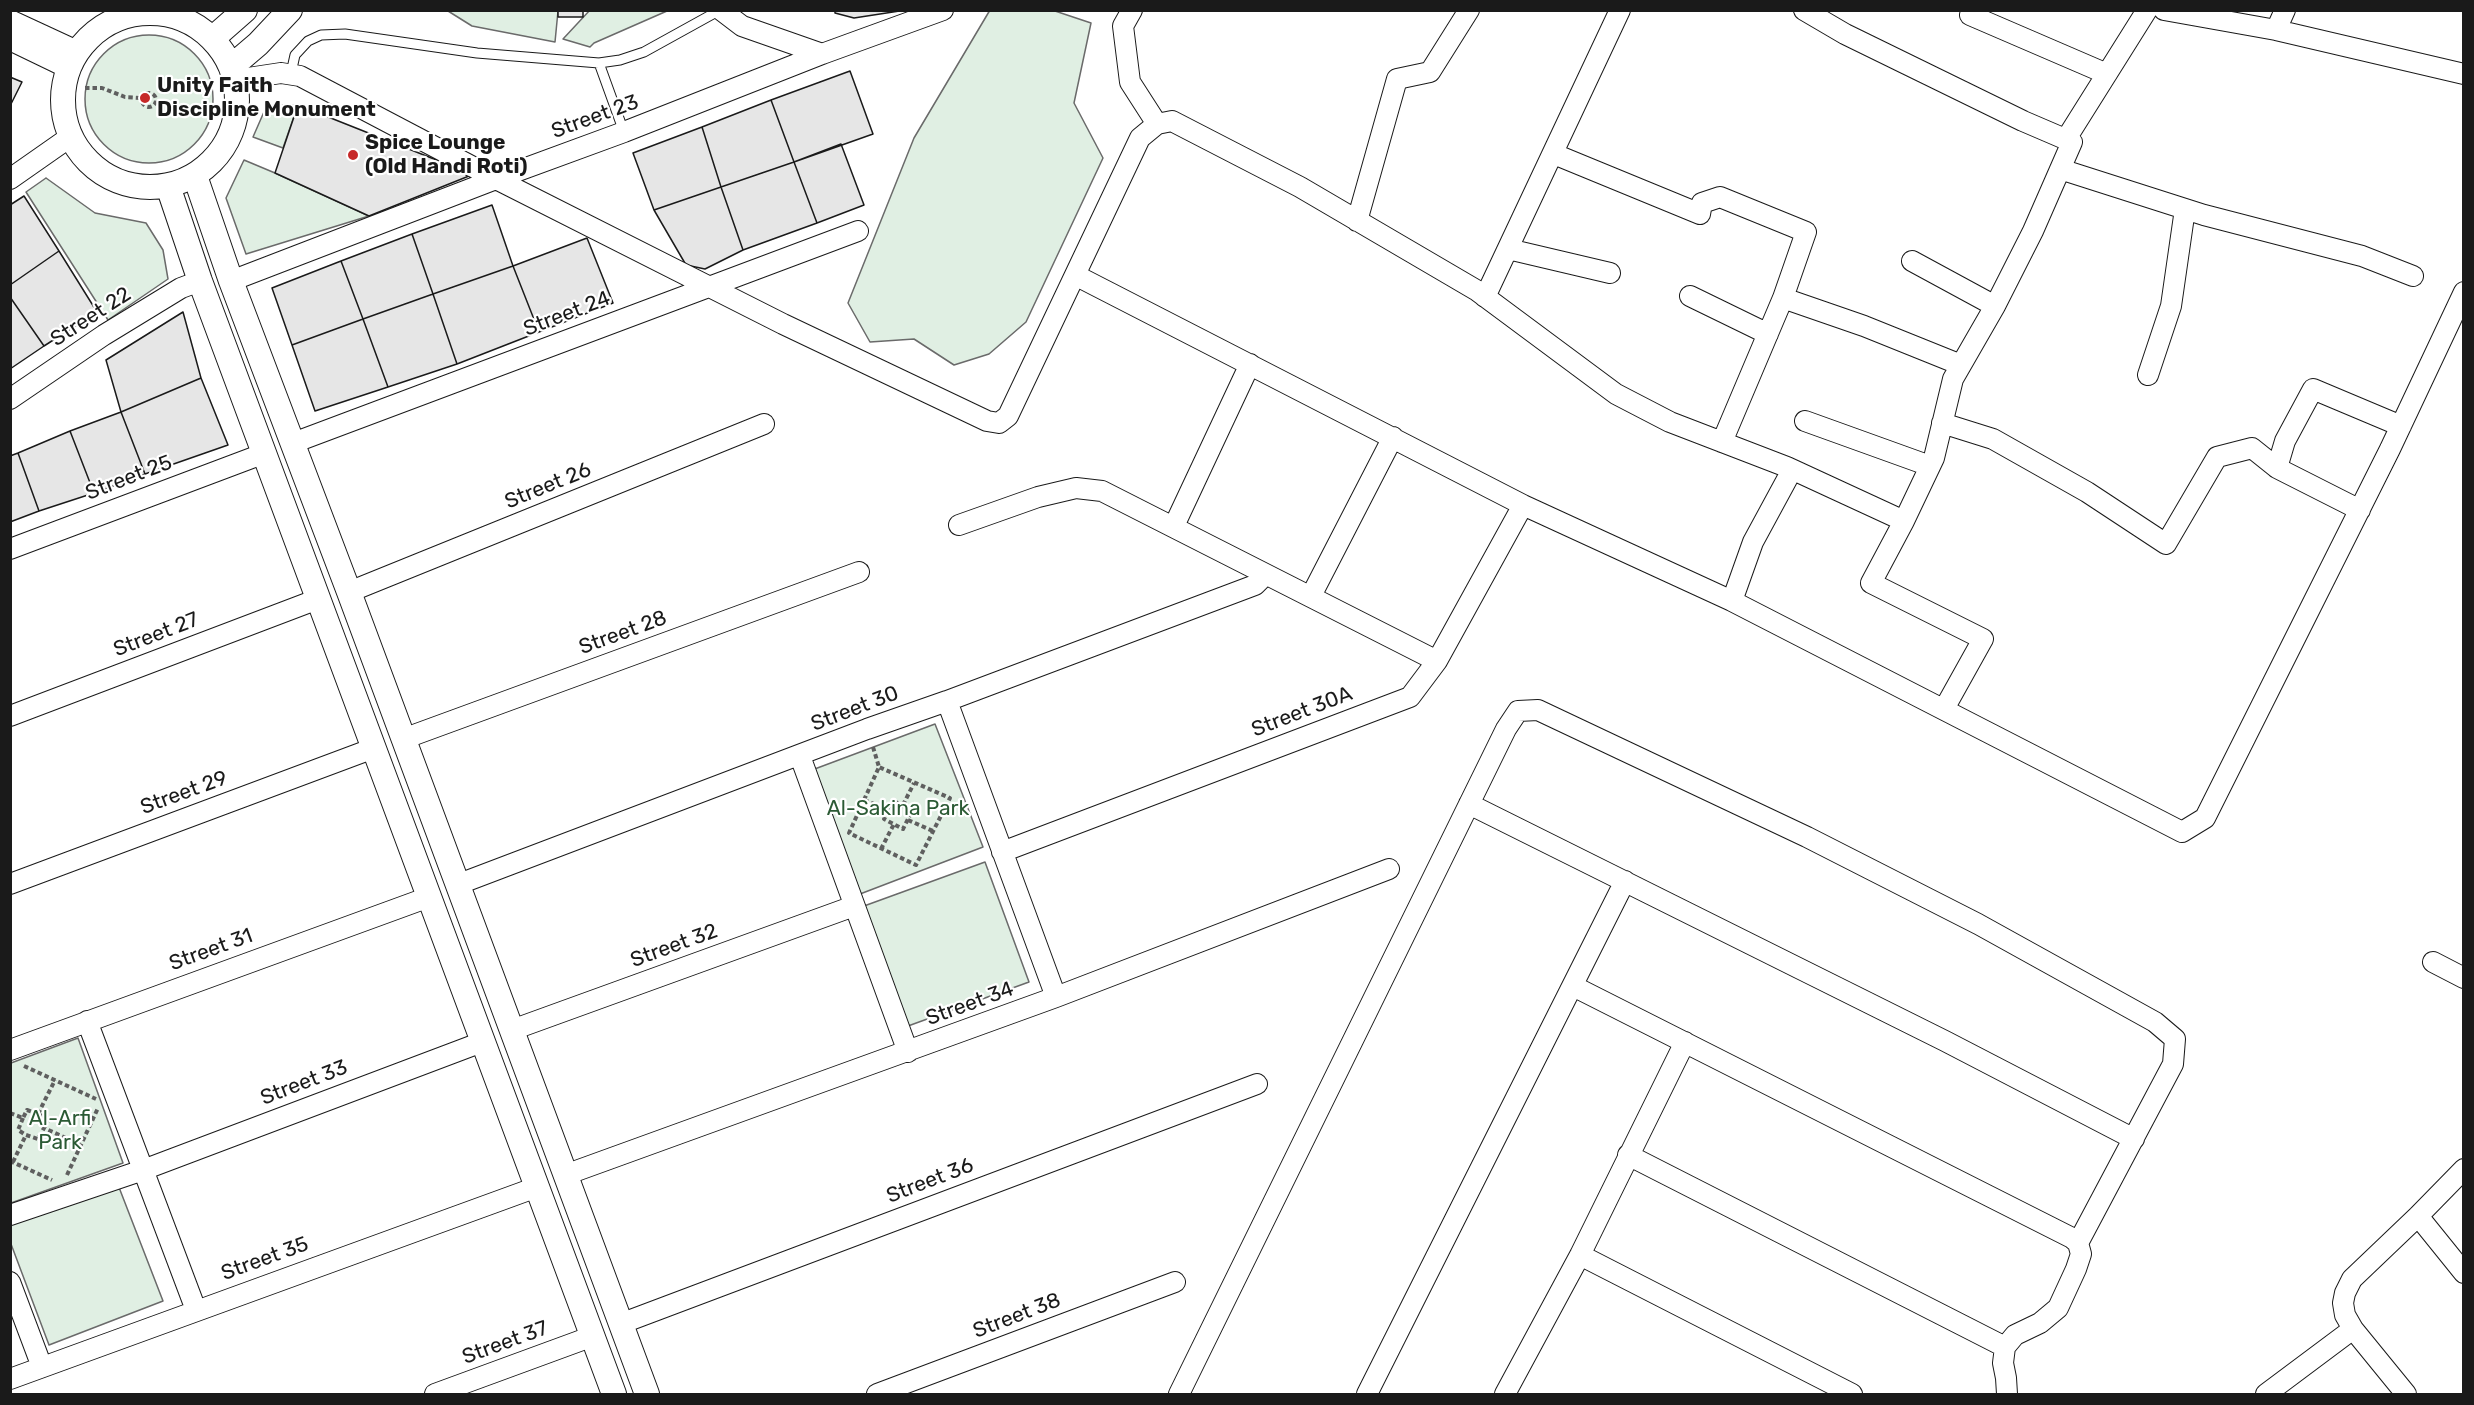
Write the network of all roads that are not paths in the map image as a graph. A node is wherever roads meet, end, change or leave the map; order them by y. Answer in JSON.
{"nodes":[{"id":1,"x":245,"y":10,"type":"edge"},
{"id":2,"x":290,"y":10,"type":"edge"},
{"id":3,"x":720,"y":10,"type":"edge"},
{"id":4,"x":943,"y":10,"type":"edge"},
{"id":5,"x":1132,"y":10,"type":"edge"},
{"id":6,"x":1469,"y":10,"type":"edge"},
{"id":7,"x":1620,"y":10,"type":"edge"},
{"id":8,"x":1804,"y":10,"type":"edge"},
{"id":9,"x":2147,"y":10,"type":"edge"},
{"id":10,"x":2164,"y":10,"type":"edge"},
{"id":11,"x":2285,"y":10,"type":"edge"},
{"id":12,"x":142,"y":12,"type":"edge"},
{"id":13,"x":2185,"y":12,"type":"edge"},
{"id":14,"x":1970,"y":15,"type":"dead end"},
{"id":15,"x":10,"y":20,"type":"edge"},
{"id":16,"x":2276,"y":30,"type":"junction"},
{"id":17,"x":212,"y":39,"type":"junction"},
{"id":18,"x":10,"y":40,"type":"edge"},
{"id":19,"x":822,"y":54,"type":"junction"},
{"id":20,"x":73,"y":59,"type":"junction"},
{"id":21,"x":599,"y":63,"type":"junction"},
{"id":22,"x":233,"y":73,"type":"junction"},
{"id":23,"x":291,"y":73,"type":"junction"},
{"id":24,"x":2107,"y":74,"type":"junction"},
{"id":25,"x":2463,"y":74,"type":"edge"},
{"id":26,"x":1157,"y":124,"type":"junction"},
{"id":27,"x":624,"y":132,"type":"junction"},
{"id":28,"x":70,"y":137,"type":"junction"},
{"id":29,"x":2066,"y":139,"type":"junction"},
{"id":30,"x":1554,"y":154,"type":"junction"},
{"id":31,"x":2060,"y":169,"type":"junction"},
{"id":32,"x":195,"y":176,"type":"junction"},
{"id":33,"x":10,"y":178,"type":"edge"},
{"id":34,"x":496,"y":179,"type":"junction"},
{"id":35,"x":168,"y":186,"type":"junction"},
{"id":36,"x":2185,"y":209,"type":"junction"},
{"id":37,"x":1357,"y":221,"type":"junction"},
{"id":38,"x":858,"y":231,"type":"dead end"},
{"id":39,"x":1508,"y":249,"type":"junction"},
{"id":40,"x":1912,"y":261,"type":"dead end"},
{"id":41,"x":1610,"y":273,"type":"dead end"},
{"id":42,"x":1075,"y":275,"type":"junction"},
{"id":43,"x":2413,"y":276,"type":"dead end"},
{"id":44,"x":200,"y":281,"type":"junction"},
{"id":45,"x":231,"y":281,"type":"junction"},
{"id":46,"x":710,"y":286,"type":"junction"},
{"id":47,"x":2463,"y":292,"type":"edge"},
{"id":48,"x":1690,"y":296,"type":"dead end"},
{"id":49,"x":1485,"y":297,"type":"junction"},
{"id":50,"x":1783,"y":298,"type":"junction"},
{"id":51,"x":1995,"y":306,"type":"junction"},
{"id":52,"x":1768,"y":334,"type":"junction"},
{"id":53,"x":1250,"y":364,"type":"junction"},
{"id":54,"x":1961,"y":365,"type":"junction"},
{"id":55,"x":2148,"y":375,"type":"dead end"},
{"id":56,"x":10,"y":399,"type":"edge"},
{"id":57,"x":1804,"y":421,"type":"dead end"},
{"id":58,"x":1942,"y":423,"type":"junction"},
{"id":59,"x":764,"y":424,"type":"dead end"},
{"id":60,"x":2401,"y":426,"type":"junction"},
{"id":61,"x":1393,"y":437,"type":"junction"},
{"id":62,"x":1722,"y":442,"type":"junction"},
{"id":63,"x":293,"y":443,"type":"junction"},
{"id":64,"x":265,"y":453,"type":"junction"},
{"id":65,"x":1930,"y":466,"type":"junction"},
{"id":66,"x":2277,"y":468,"type":"junction"},
{"id":67,"x":1792,"y":470,"type":"junction"},
{"id":68,"x":1523,"y":505,"type":"junction"},
{"id":69,"x":2360,"y":510,"type":"junction"},
{"id":70,"x":1904,"y":521,"type":"junction"},
{"id":71,"x":959,"y":525,"type":"dead end"},
{"id":72,"x":1174,"y":526,"type":"junction"},
{"id":73,"x":10,"y":549,"type":"edge"},
{"id":74,"x":860,"y":572,"type":"dead end"},
{"id":75,"x":1265,"y":574,"type":"junction"},
{"id":76,"x":350,"y":592,"type":"junction"},
{"id":77,"x":1311,"y":596,"type":"junction"},
{"id":78,"x":318,"y":599,"type":"junction"},
{"id":79,"x":1732,"y":601,"type":"junction"},
{"id":80,"x":1437,"y":661,"type":"junction"},
{"id":81,"x":947,"y":702,"type":"junction"},
{"id":82,"x":1944,"y":710,"type":"junction"},
{"id":83,"x":10,"y":716,"type":"edge"},
{"id":84,"x":403,"y":739,"type":"junction"},
{"id":85,"x":374,"y":748,"type":"junction"},
{"id":86,"x":800,"y":756,"type":"junction"},
{"id":87,"x":1470,"y":804,"type":"junction"},
{"id":88,"x":442,"y":841,"type":"junction"},
{"id":89,"x":412,"y":851,"type":"junction"},
{"id":90,"x":1002,"y":852,"type":"junction"},
{"id":91,"x":1389,"y":869,"type":"dead end"},
{"id":92,"x":1625,"y":881,"type":"junction"},
{"id":93,"x":10,"y":884,"type":"edge"},
{"id":94,"x":459,"y":884,"type":"junction"},
{"id":95,"x":429,"y":897,"type":"junction"},
{"id":96,"x":854,"y":906,"type":"junction"},
{"id":97,"x":2433,"y":962,"type":"dead end"},
{"id":98,"x":2463,"y":978,"type":"edge"},
{"id":99,"x":1573,"y":986,"type":"junction"},
{"id":100,"x":1056,"y":997,"type":"junction"},
{"id":101,"x":87,"y":1021,"type":"junction"},
{"id":102,"x":512,"y":1030,"type":"junction"},
{"id":103,"x":482,"y":1042,"type":"junction"},
{"id":104,"x":1685,"y":1042,"type":"junction"},
{"id":105,"x":908,"y":1052,"type":"junction"},
{"id":106,"x":13,"y":1056,"type":"edge"},
{"id":107,"x":1257,"y":1084,"type":"dead end"},
{"id":108,"x":2134,"y":1139,"type":"junction"},
{"id":109,"x":1628,"y":1155,"type":"junction"},
{"id":110,"x":2463,"y":1169,"type":"edge"},
{"id":111,"x":143,"y":1170,"type":"junction"},
{"id":112,"x":566,"y":1175,"type":"junction"},
{"id":113,"x":537,"y":1187,"type":"junction"},
{"id":114,"x":10,"y":1215,"type":"edge"},
{"id":115,"x":2418,"y":1216,"type":"junction"},
{"id":116,"x":2078,"y":1243,"type":"junction"},
{"id":117,"x":1580,"y":1255,"type":"junction"},
{"id":118,"x":2463,"y":1273,"type":"edge"},
{"id":119,"x":10,"y":1282,"type":"edge"},
{"id":120,"x":1174,"y":1282,"type":"dead end"},
{"id":121,"x":196,"y":1310,"type":"junction"},
{"id":122,"x":620,"y":1324,"type":"junction"},
{"id":123,"x":2353,"y":1329,"type":"junction"},
{"id":124,"x":593,"y":1336,"type":"junction"},
{"id":125,"x":2005,"y":1347,"type":"junction"},
{"id":126,"x":42,"y":1367,"type":"junction"},
{"id":127,"x":10,"y":1379,"type":"edge"},
{"id":128,"x":435,"y":1395,"type":"edge"},
{"id":129,"x":614,"y":1395,"type":"edge"},
{"id":130,"x":647,"y":1395,"type":"edge"},
{"id":131,"x":877,"y":1395,"type":"edge"},
{"id":132,"x":1179,"y":1395,"type":"edge"},
{"id":133,"x":1367,"y":1395,"type":"edge"},
{"id":134,"x":1505,"y":1395,"type":"edge"},
{"id":135,"x":1852,"y":1395,"type":"edge"},
{"id":136,"x":2007,"y":1395,"type":"edge"},
{"id":137,"x":2266,"y":1395,"type":"edge"},
{"id":138,"x":2406,"y":1395,"type":"edge"}],
"edges":[{"from":1,"to":17,"type":"street"},
{"from":2,"to":22,"type":"street"},
{"from":3,"to":19,"type":"street"},
{"from":3,"to":21,"type":"lane"},
{"from":4,"to":19,"type":"street","name":"Street 23"},
{"from":5,"to":26,"type":"street"},
{"from":6,"to":37,"type":"street"},
{"from":7,"to":30,"type":"street"},
{"from":8,"to":29,"type":"street"},
{"from":9,"to":24,"type":"street"},
{"from":10,"to":13,"type":"street"},
{"from":11,"to":16,"type":"street"},
{"from":12,"to":17,"type":"street"},
{"from":12,"to":20,"type":"street"},
{"from":13,"to":16,"type":"street"},
{"from":14,"to":24,"type":"street"},
{"from":15,"to":20,"type":"street"},
{"from":16,"to":25,"type":"street"},
{"from":17,"to":22,"type":"street"},
{"from":18,"to":20,"type":"street"},
{"from":19,"to":27,"type":"street","name":"Street 23"},
{"from":20,"to":28,"type":"street"},
{"from":21,"to":23,"type":"lane"},
{"from":21,"to":27,"type":"lane"},
{"from":22,"to":23,"type":"street"},
{"from":22,"to":32,"type":"street"},
{"from":23,"to":34,"type":"street"},
{"from":24,"to":29,"type":"street"},
{"from":26,"to":37,"type":"street"},
{"from":26,"to":42,"type":"street"},
{"from":27,"to":34,"type":"street","name":"Street 23"},
{"from":28,"to":33,"type":"street"},
{"from":28,"to":35,"type":"street"},
{"from":29,"to":31,"type":"street"},
{"from":30,"to":39,"type":"street"},
{"from":30,"to":50,"type":"street"},
{"from":31,"to":36,"type":"street"},
{"from":31,"to":51,"type":"street"},
{"from":32,"to":35,"type":"street"},
{"from":32,"to":45,"type":"street"},
{"from":34,"to":45,"type":"street","name":"Street 23"},
{"from":34,"to":46,"type":"street"},
{"from":35,"to":44,"type":"street"},
{"from":36,"to":43,"type":"street"},
{"from":36,"to":55,"type":"street"},
{"from":37,"to":49,"type":"street"},
{"from":38,"to":46,"type":"street","name":"Street 24"},
{"from":39,"to":41,"type":"street"},
{"from":39,"to":49,"type":"street"},
{"from":40,"to":51,"type":"street"},
{"from":42,"to":46,"type":"street"},
{"from":42,"to":53,"type":"street"},
{"from":44,"to":56,"type":"street","name":"Street 22"},
{"from":44,"to":64,"type":"street"},
{"from":45,"to":63,"type":"street"},
{"from":46,"to":63,"type":"street","name":"Street 24"},
{"from":47,"to":60,"type":"street"},
{"from":48,"to":52,"type":"street"},
{"from":49,"to":62,"type":"street"},
{"from":50,"to":52,"type":"street"},
{"from":50,"to":54,"type":"street"},
{"from":51,"to":54,"type":"street"},
{"from":52,"to":62,"type":"street"},
{"from":53,"to":61,"type":"street"},
{"from":53,"to":72,"type":"street"},
{"from":54,"to":58,"type":"street"},
{"from":57,"to":65,"type":"street"},
{"from":58,"to":65,"type":"street"},
{"from":58,"to":66,"type":"street"},
{"from":59,"to":76,"type":"street","name":"Street 26"},
{"from":60,"to":66,"type":"street"},
{"from":60,"to":69,"type":"street"},
{"from":61,"to":68,"type":"street"},
{"from":61,"to":77,"type":"street"},
{"from":62,"to":67,"type":"street"},
{"from":63,"to":76,"type":"street"},
{"from":64,"to":73,"type":"street","name":"Street 25"},
{"from":64,"to":78,"type":"street"},
{"from":65,"to":70,"type":"street"},
{"from":66,"to":69,"type":"street"},
{"from":67,"to":70,"type":"street"},
{"from":67,"to":79,"type":"street"},
{"from":68,"to":79,"type":"street"},
{"from":68,"to":80,"type":"street","name":"Street 30A"},
{"from":69,"to":82,"type":"street"},
{"from":70,"to":82,"type":"street"},
{"from":71,"to":72,"type":"street"},
{"from":72,"to":75,"type":"street"},
{"from":74,"to":84,"type":"street","name":"Street 28"},
{"from":75,"to":77,"type":"street"},
{"from":75,"to":81,"type":"street","name":"Street 30"},
{"from":76,"to":84,"type":"street"},
{"from":77,"to":80,"type":"street"},
{"from":78,"to":83,"type":"street","name":"Street 27"},
{"from":78,"to":85,"type":"street"},
{"from":79,"to":82,"type":"street"},
{"from":80,"to":90,"type":"street","name":"Street 30A"},
{"from":81,"to":86,"type":"street","name":"Street 30"},
{"from":81,"to":90,"type":"street"},
{"from":84,"to":88,"type":"street"},
{"from":85,"to":89,"type":"street"},
{"from":85,"to":93,"type":"street","name":"Street 29"},
{"from":86,"to":94,"type":"street","name":"Street 30"},
{"from":86,"to":96,"type":"street"},
{"from":87,"to":92,"type":"street"},
{"from":87,"to":108,"type":"street"},
{"from":87,"to":132,"type":"street"},
{"from":88,"to":89,"type":"street"},
{"from":88,"to":94,"type":"street"},
{"from":89,"to":95,"type":"street"},
{"from":90,"to":100,"type":"street"},
{"from":91,"to":100,"type":"street","name":"Street 34"},
{"from":92,"to":99,"type":"street"},
{"from":92,"to":108,"type":"street"},
{"from":94,"to":102,"type":"street"},
{"from":95,"to":101,"type":"street","name":"Street 31"},
{"from":95,"to":103,"type":"street"},
{"from":96,"to":102,"type":"street","name":"Street 32"},
{"from":96,"to":105,"type":"street"},
{"from":97,"to":98,"type":"street"},
{"from":99,"to":104,"type":"street"},
{"from":99,"to":133,"type":"street"},
{"from":100,"to":105,"type":"street","name":"Street 34"},
{"from":101,"to":106,"type":"street","name":"Street 31"},
{"from":101,"to":111,"type":"street"},
{"from":102,"to":112,"type":"street"},
{"from":103,"to":111,"type":"street","name":"Street 33"},
{"from":103,"to":113,"type":"street"},
{"from":104,"to":109,"type":"street"},
{"from":104,"to":116,"type":"street"},
{"from":105,"to":112,"type":"street","name":"Street 34"},
{"from":107,"to":122,"type":"street","name":"Street 36"},
{"from":108,"to":116,"type":"street"},
{"from":109,"to":117,"type":"street"},
{"from":109,"to":125,"type":"street"},
{"from":110,"to":115,"type":"street"},
{"from":111,"to":114,"type":"street","name":"Street 33"},
{"from":111,"to":121,"type":"street"},
{"from":112,"to":122,"type":"street"},
{"from":113,"to":121,"type":"street","name":"Street 35"},
{"from":113,"to":124,"type":"street"},
{"from":115,"to":118,"type":"street"},
{"from":115,"to":123,"type":"street"},
{"from":116,"to":125,"type":"street"},
{"from":117,"to":134,"type":"street"},
{"from":117,"to":135,"type":"street"},
{"from":119,"to":126,"type":"street"},
{"from":120,"to":131,"type":"street","name":"Street 38"},
{"from":121,"to":126,"type":"street","name":"Street 35"},
{"from":122,"to":130,"type":"street"},
{"from":123,"to":137,"type":"street"},
{"from":123,"to":138,"type":"street"},
{"from":124,"to":128,"type":"street","name":"Street 37"},
{"from":124,"to":129,"type":"street"},
{"from":125,"to":136,"type":"street"},
{"from":126,"to":127,"type":"street","name":"Street 35"}]}
